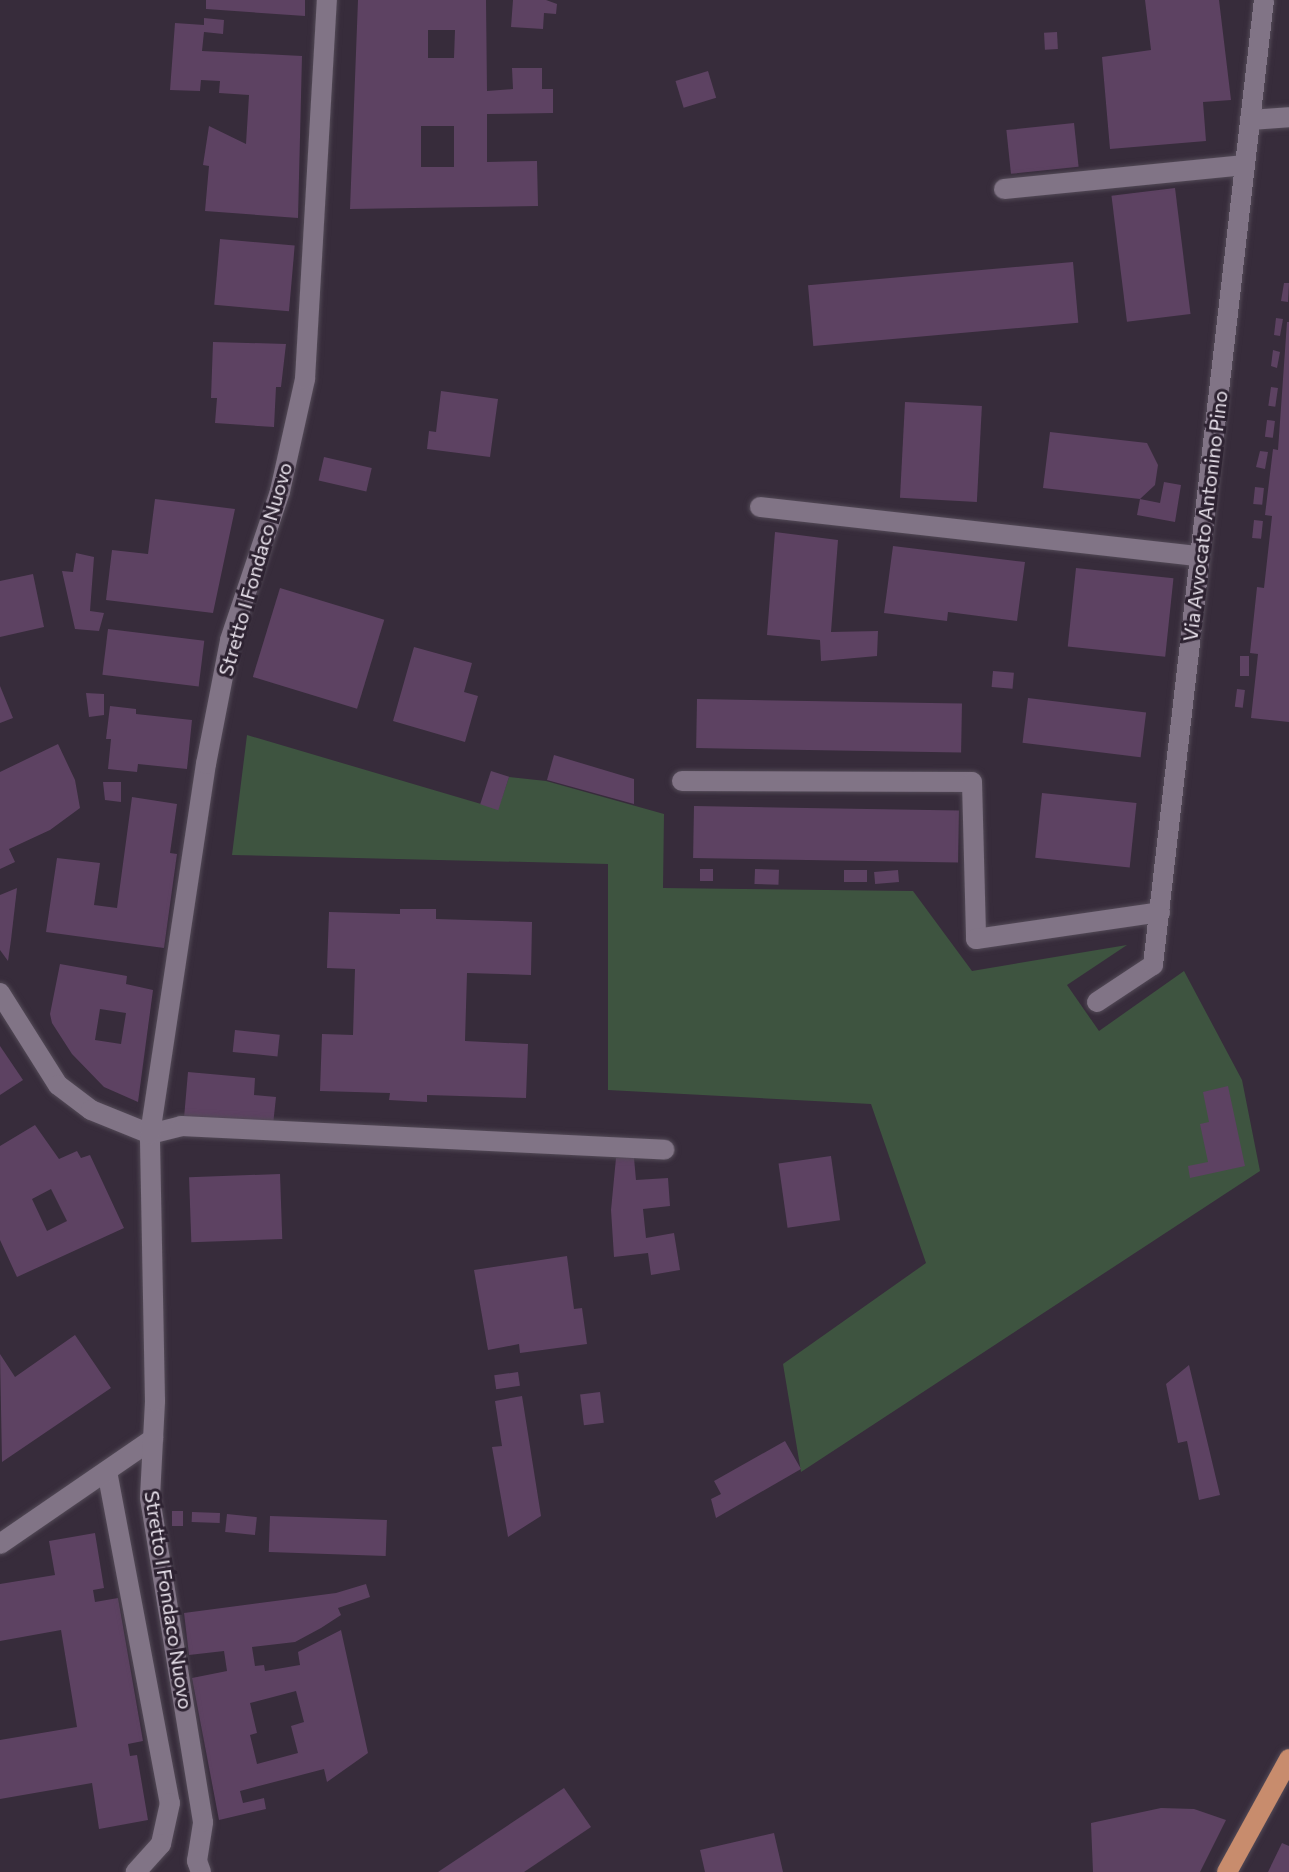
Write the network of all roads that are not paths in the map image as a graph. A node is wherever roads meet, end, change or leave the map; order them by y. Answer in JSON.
{"nodes":[{"id":1,"x":327,"y":0,"type":"edge"},
{"id":2,"x":1264,"y":0,"type":"edge"},
{"id":3,"x":1289,"y":117,"type":"edge"},
{"id":4,"x":1250,"y":120,"type":"junction"},
{"id":5,"x":1245,"y":165,"type":"junction"},
{"id":6,"x":1004,"y":189,"type":"dead end"},
{"id":7,"x":760,"y":507,"type":"dead end"},
{"id":8,"x":1200,"y":556,"type":"junction"},
{"id":9,"x":682,"y":781,"type":"dead end"},
{"id":10,"x":1160,"y":912,"type":"junction"},
{"id":11,"x":0,"y":993,"type":"edge"},
{"id":12,"x":1097,"y":1002,"type":"dead end"},
{"id":13,"x":150,"y":1134,"type":"junction"},
{"id":14,"x":664,"y":1150,"type":"dead end"},
{"id":15,"x":153,"y":1439,"type":"junction"},
{"id":16,"x":107,"y":1471,"type":"junction"},
{"id":17,"x":0,"y":1544,"type":"edge"},
{"id":18,"x":1288,"y":1762,"type":"edge"},
{"id":19,"x":136,"y":1872,"type":"edge"},
{"id":20,"x":201,"y":1872,"type":"edge"},
{"id":21,"x":1227,"y":1872,"type":"edge"}],
"edges":[{"from":1,"to":13,"type":"street","name":"Stretto I Fondaco Nuovo"},
{"from":2,"to":4,"type":"street","name":"Via Avvocato Antonino Pino"},
{"from":3,"to":4,"type":"street"},
{"from":4,"to":5,"type":"street","name":"Via Avvocato Antonino Pino"},
{"from":5,"to":6,"type":"street"},
{"from":5,"to":8,"type":"street","name":"Via Avvocato Antonino Pino"},
{"from":7,"to":8,"type":"street"},
{"from":8,"to":10,"type":"street","name":"Via Avvocato Antonino Pino"},
{"from":9,"to":10,"type":"street"},
{"from":10,"to":12,"type":"street","name":"Via Avvocato Antonino Pino"},
{"from":11,"to":13,"type":"street"},
{"from":13,"to":14,"type":"street"},
{"from":13,"to":15,"type":"street","name":"Stretto I Fondaco Nuovo"},
{"from":15,"to":16,"type":"street"},
{"from":15,"to":20,"type":"street","name":"Stretto I Fondaco Nuovo"},
{"from":16,"to":17,"type":"street"},
{"from":16,"to":19,"type":"street"},
{"from":18,"to":21,"type":"main road"}]}
